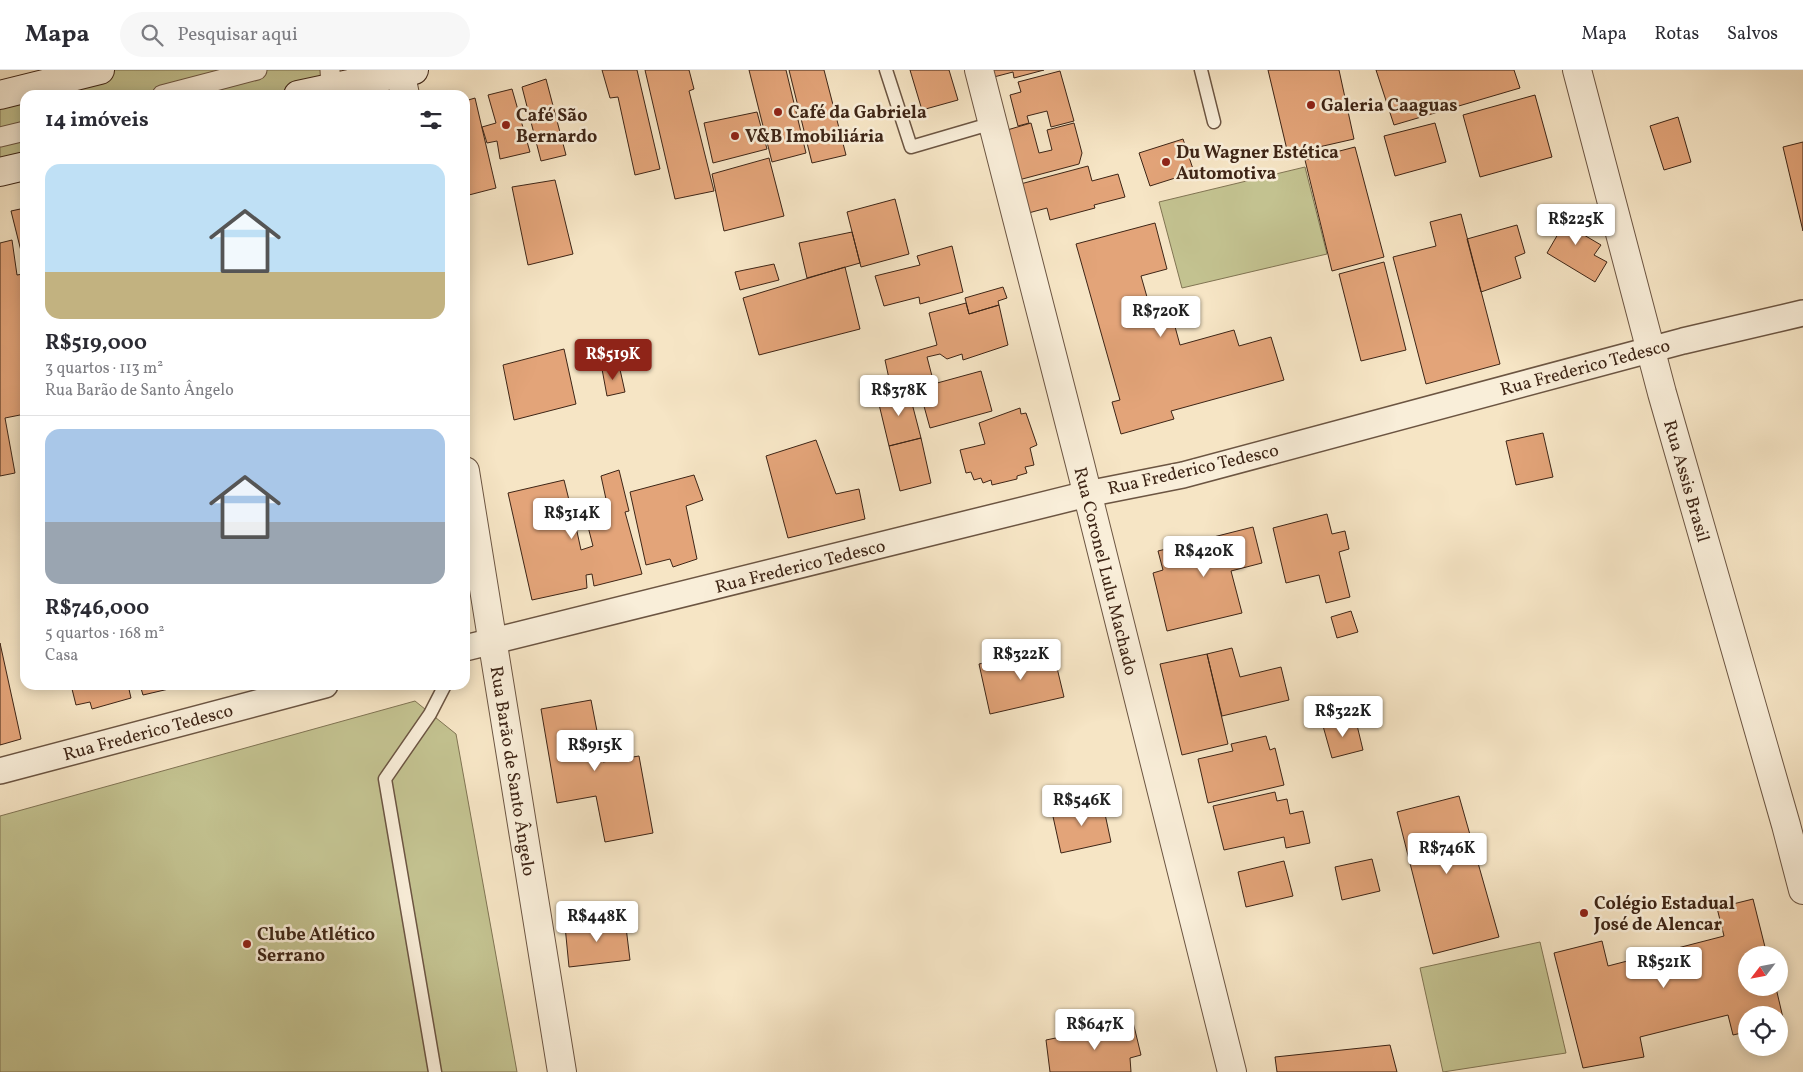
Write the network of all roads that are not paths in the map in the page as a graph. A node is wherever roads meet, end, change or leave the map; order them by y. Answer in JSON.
{"nodes":[{"id":1,"x":100,"y":70,"type":"edge"},
{"id":2,"x":257,"y":70,"type":"edge"},
{"id":3,"x":886,"y":70,"type":"edge"},
{"id":4,"x":979,"y":70,"type":"edge"},
{"id":5,"x":1201,"y":70,"type":"edge"},
{"id":6,"x":1577,"y":70,"type":"edge"},
{"id":7,"x":405,"y":77,"type":"edge"},
{"id":8,"x":330,"y":78,"type":"edge"},
{"id":9,"x":181,"y":90,"type":"edge"},
{"id":10,"x":307,"y":90,"type":"edge"},
{"id":11,"x":0,"y":95,"type":"edge"},
{"id":12,"x":1214,"y":122,"type":"dead end"},
{"id":13,"x":993,"y":123,"type":"junction"},
{"id":14,"x":20,"y":132,"type":"edge"},
{"id":15,"x":0,"y":137,"type":"edge"},
{"id":16,"x":20,"y":167,"type":"edge"},
{"id":17,"x":0,"y":172,"type":"edge"},
{"id":18,"x":1803,"y":313,"type":"edge"},
{"id":19,"x":1650,"y":350,"type":"junction"},
{"id":20,"x":1087,"y":494,"type":"junction"},
{"id":21,"x":470,"y":502,"type":"edge"},
{"id":22,"x":492,"y":641,"type":"junction"},
{"id":23,"x":470,"y":647,"type":"edge"},
{"id":24,"x":306,"y":690,"type":"edge"},
{"id":25,"x":442,"y":690,"type":"edge"},
{"id":26,"x":0,"y":771,"type":"edge"},
{"id":27,"x":1803,"y":890,"type":"edge"},
{"id":28,"x":435,"y":1072,"type":"edge"},
{"id":29,"x":562,"y":1072,"type":"edge"},
{"id":30,"x":1232,"y":1072,"type":"edge"}],
"edges":[{"from":1,"to":11,"type":"street"},
{"from":2,"to":9,"type":"street"},
{"from":3,"to":13,"type":"lane"},
{"from":4,"to":13,"type":"street","name":"Rua Coronel Lulu Machado"},
{"from":5,"to":12,"type":"lane"},
{"from":6,"to":19,"type":"street","name":"Rua Assis Brasil"},
{"from":7,"to":8,"type":"street"},
{"from":8,"to":10,"type":"street"},
{"from":13,"to":20,"type":"street","name":"Rua Coronel Lulu Machado"},
{"from":14,"to":15,"type":"street"},
{"from":16,"to":17,"type":"street"},
{"from":18,"to":19,"type":"street","name":"Rua Frederico Tedesco"},
{"from":19,"to":20,"type":"street","name":"Rua Frederico Tedesco"},
{"from":19,"to":27,"type":"street","name":"Rua Assis Brasil"},
{"from":20,"to":22,"type":"street","name":"Rua Frederico Tedesco"},
{"from":20,"to":30,"type":"street","name":"Rua Coronel Lulu Machado"},
{"from":21,"to":22,"type":"street","name":"Rua Barão de Santo Ângelo"},
{"from":22,"to":23,"type":"street","name":"Rua Frederico Tedesco"},
{"from":22,"to":29,"type":"street","name":"Rua Barão de Santo Ângelo"},
{"from":24,"to":26,"type":"street","name":"Rua Frederico Tedesco"},
{"from":25,"to":28,"type":"lane"}]}
